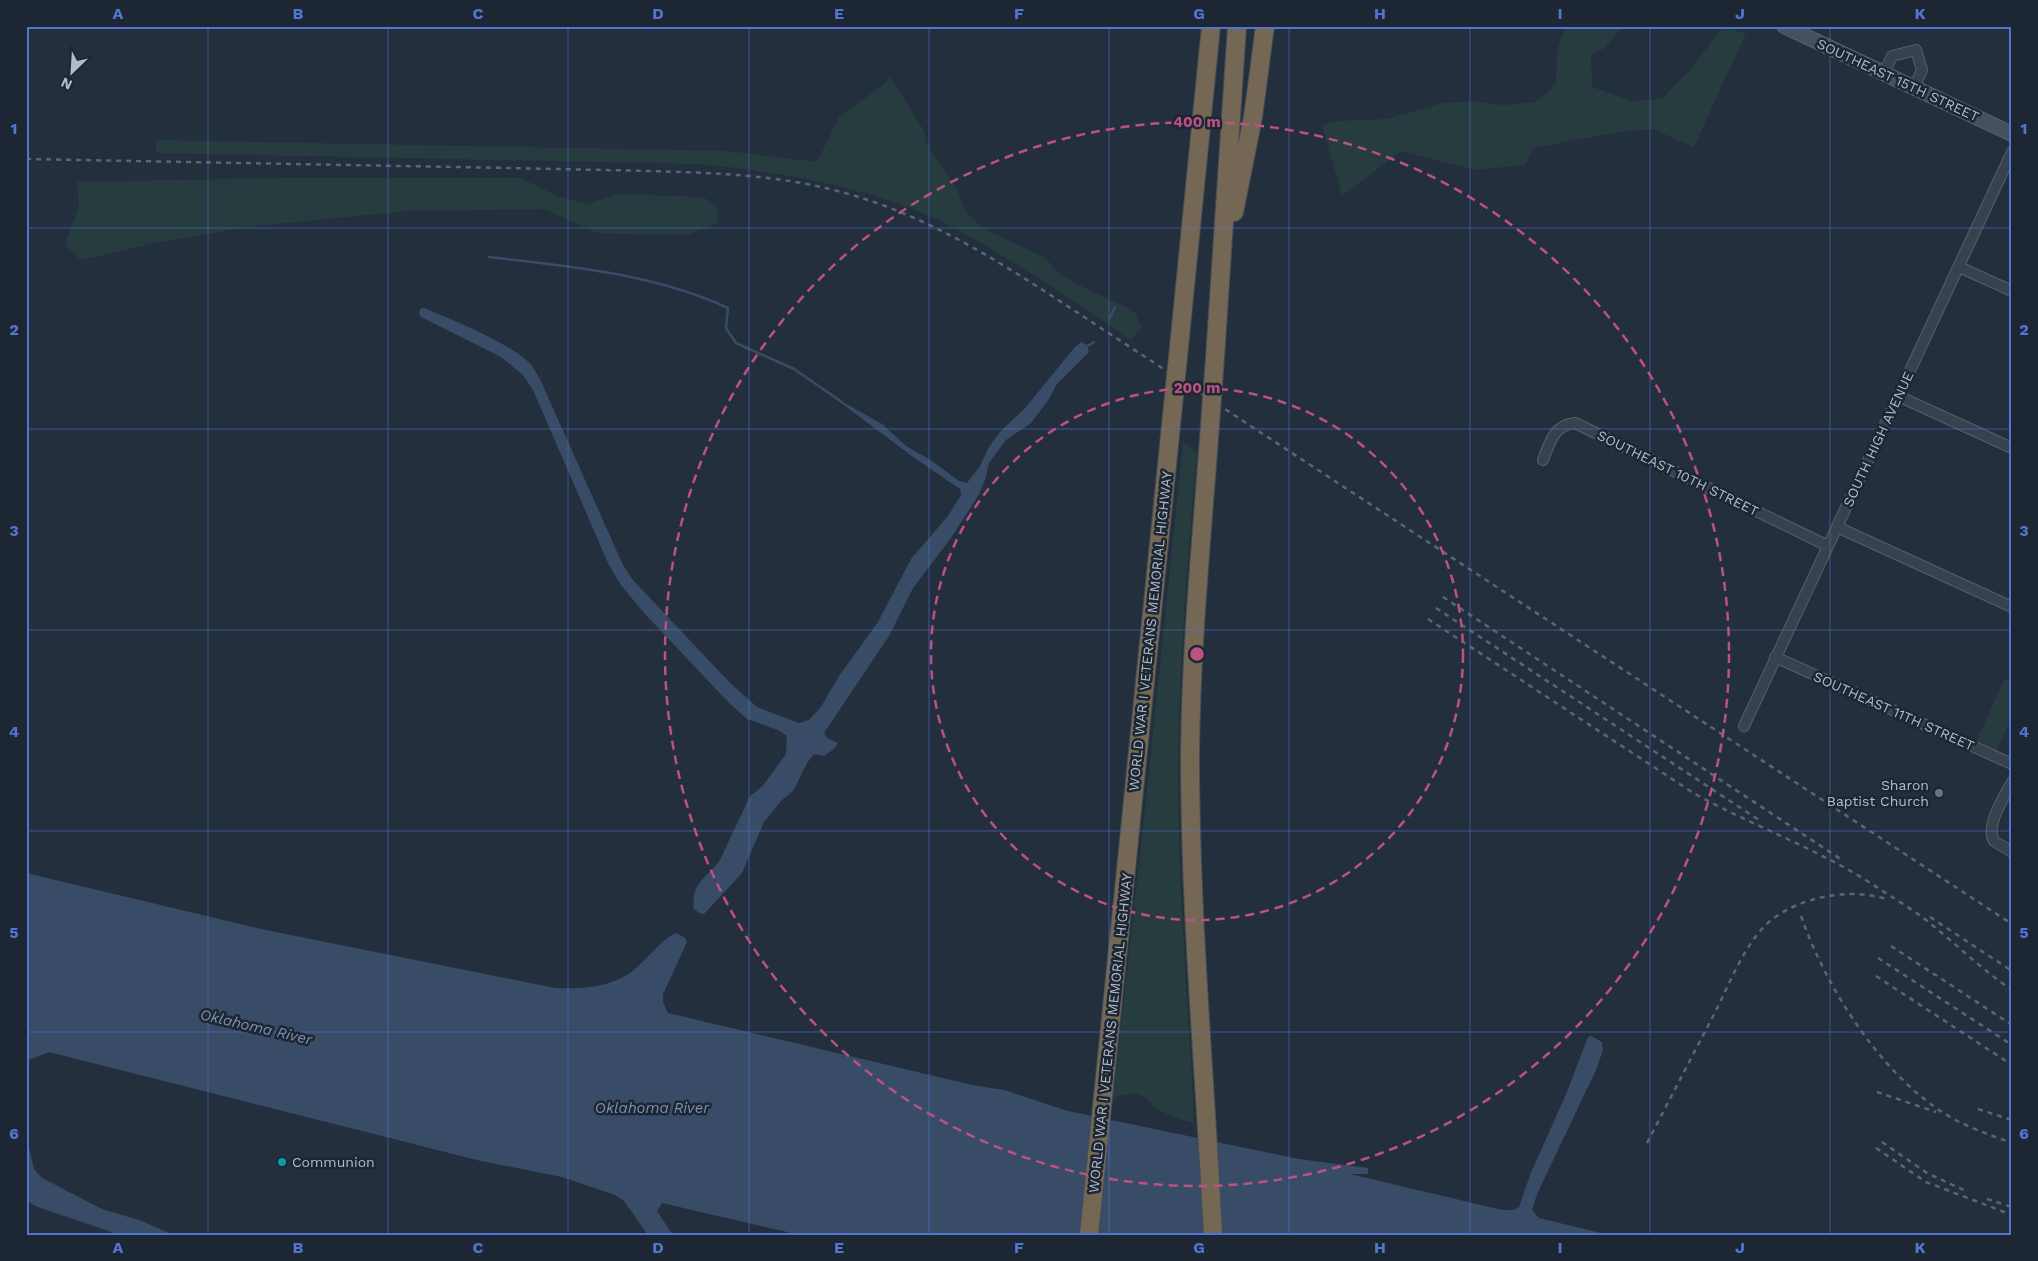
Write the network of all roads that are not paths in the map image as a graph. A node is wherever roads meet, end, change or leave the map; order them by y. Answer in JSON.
{"nodes":[{"id":1,"x":1199,"y":26,"type":"edge"},
{"id":2,"x":1212,"y":26,"type":"edge"},
{"id":3,"x":1237,"y":26,"type":"edge"},
{"id":4,"x":1265,"y":26,"type":"edge"},
{"id":5,"x":1787,"y":27,"type":"edge"},
{"id":6,"x":1884,"y":73,"type":"junction"},
{"id":7,"x":1914,"y":88,"type":"junction"},
{"id":8,"x":1206,"y":97,"type":"junction"},
{"id":9,"x":2012,"y":134,"type":"edge"},
{"id":10,"x":2012,"y":152,"type":"edge"},
{"id":11,"x":1958,"y":267,"type":"junction"},
{"id":12,"x":1220,"y":284,"type":"junction"},
{"id":13,"x":2012,"y":291,"type":"edge"},
{"id":14,"x":1898,"y":396,"type":"junction"},
{"id":15,"x":2012,"y":448,"type":"edge"},
{"id":16,"x":1543,"y":460,"type":"dead end"},
{"id":17,"x":1837,"y":527,"type":"junction"},
{"id":18,"x":1828,"y":546,"type":"junction"},
{"id":19,"x":2012,"y":607,"type":"edge"},
{"id":20,"x":1776,"y":657,"type":"junction"},
{"id":21,"x":1744,"y":726,"type":"dead end"},
{"id":22,"x":2012,"y":764,"type":"edge"},
{"id":23,"x":2012,"y":782,"type":"edge"},
{"id":24,"x":2012,"y":852,"type":"edge"},
{"id":25,"x":1089,"y":1235,"type":"edge"},
{"id":26,"x":1213,"y":1235,"type":"edge"}],
"edges":[{"from":1,"to":8,"type":"highway"},
{"from":2,"to":8,"type":"highway","name":"WORLD WAR I VETERANS MEMORIAL HIGHWAY"},
{"from":3,"to":12,"type":"highway"},
{"from":4,"to":12,"type":"highway"},
{"from":5,"to":6,"type":"main road","name":"SOUTHEAST 15TH STREET"},
{"from":6,"to":7,"type":"main road","name":"SOUTHEAST 15TH STREET"},
{"from":6,"to":7,"type":"street"},
{"from":7,"to":9,"type":"main road","name":"SOUTHEAST 15TH STREET"},
{"from":8,"to":25,"type":"highway","name":"WORLD WAR I VETERANS MEMORIAL HIGHWAY","bridge":true},
{"from":10,"to":11,"type":"street","name":"SOUTH HIGH AVENUE"},
{"from":11,"to":13,"type":"street"},
{"from":11,"to":14,"type":"street","name":"SOUTH HIGH AVENUE"},
{"from":12,"to":26,"type":"highway","bridge":true},
{"from":14,"to":15,"type":"street"},
{"from":14,"to":17,"type":"street","name":"SOUTH HIGH AVENUE"},
{"from":16,"to":18,"type":"street","name":"SOUTHEAST 10TH STREET"},
{"from":17,"to":18,"type":"street","name":"SOUTH HIGH AVENUE"},
{"from":17,"to":19,"type":"street"},
{"from":18,"to":20,"type":"street","name":"SOUTH HIGH AVENUE"},
{"from":20,"to":21,"type":"street","name":"SOUTH HIGH AVENUE"},
{"from":20,"to":22,"type":"street","name":"SOUTHEAST 11TH STREET"},
{"from":23,"to":24,"type":"street"}]}
